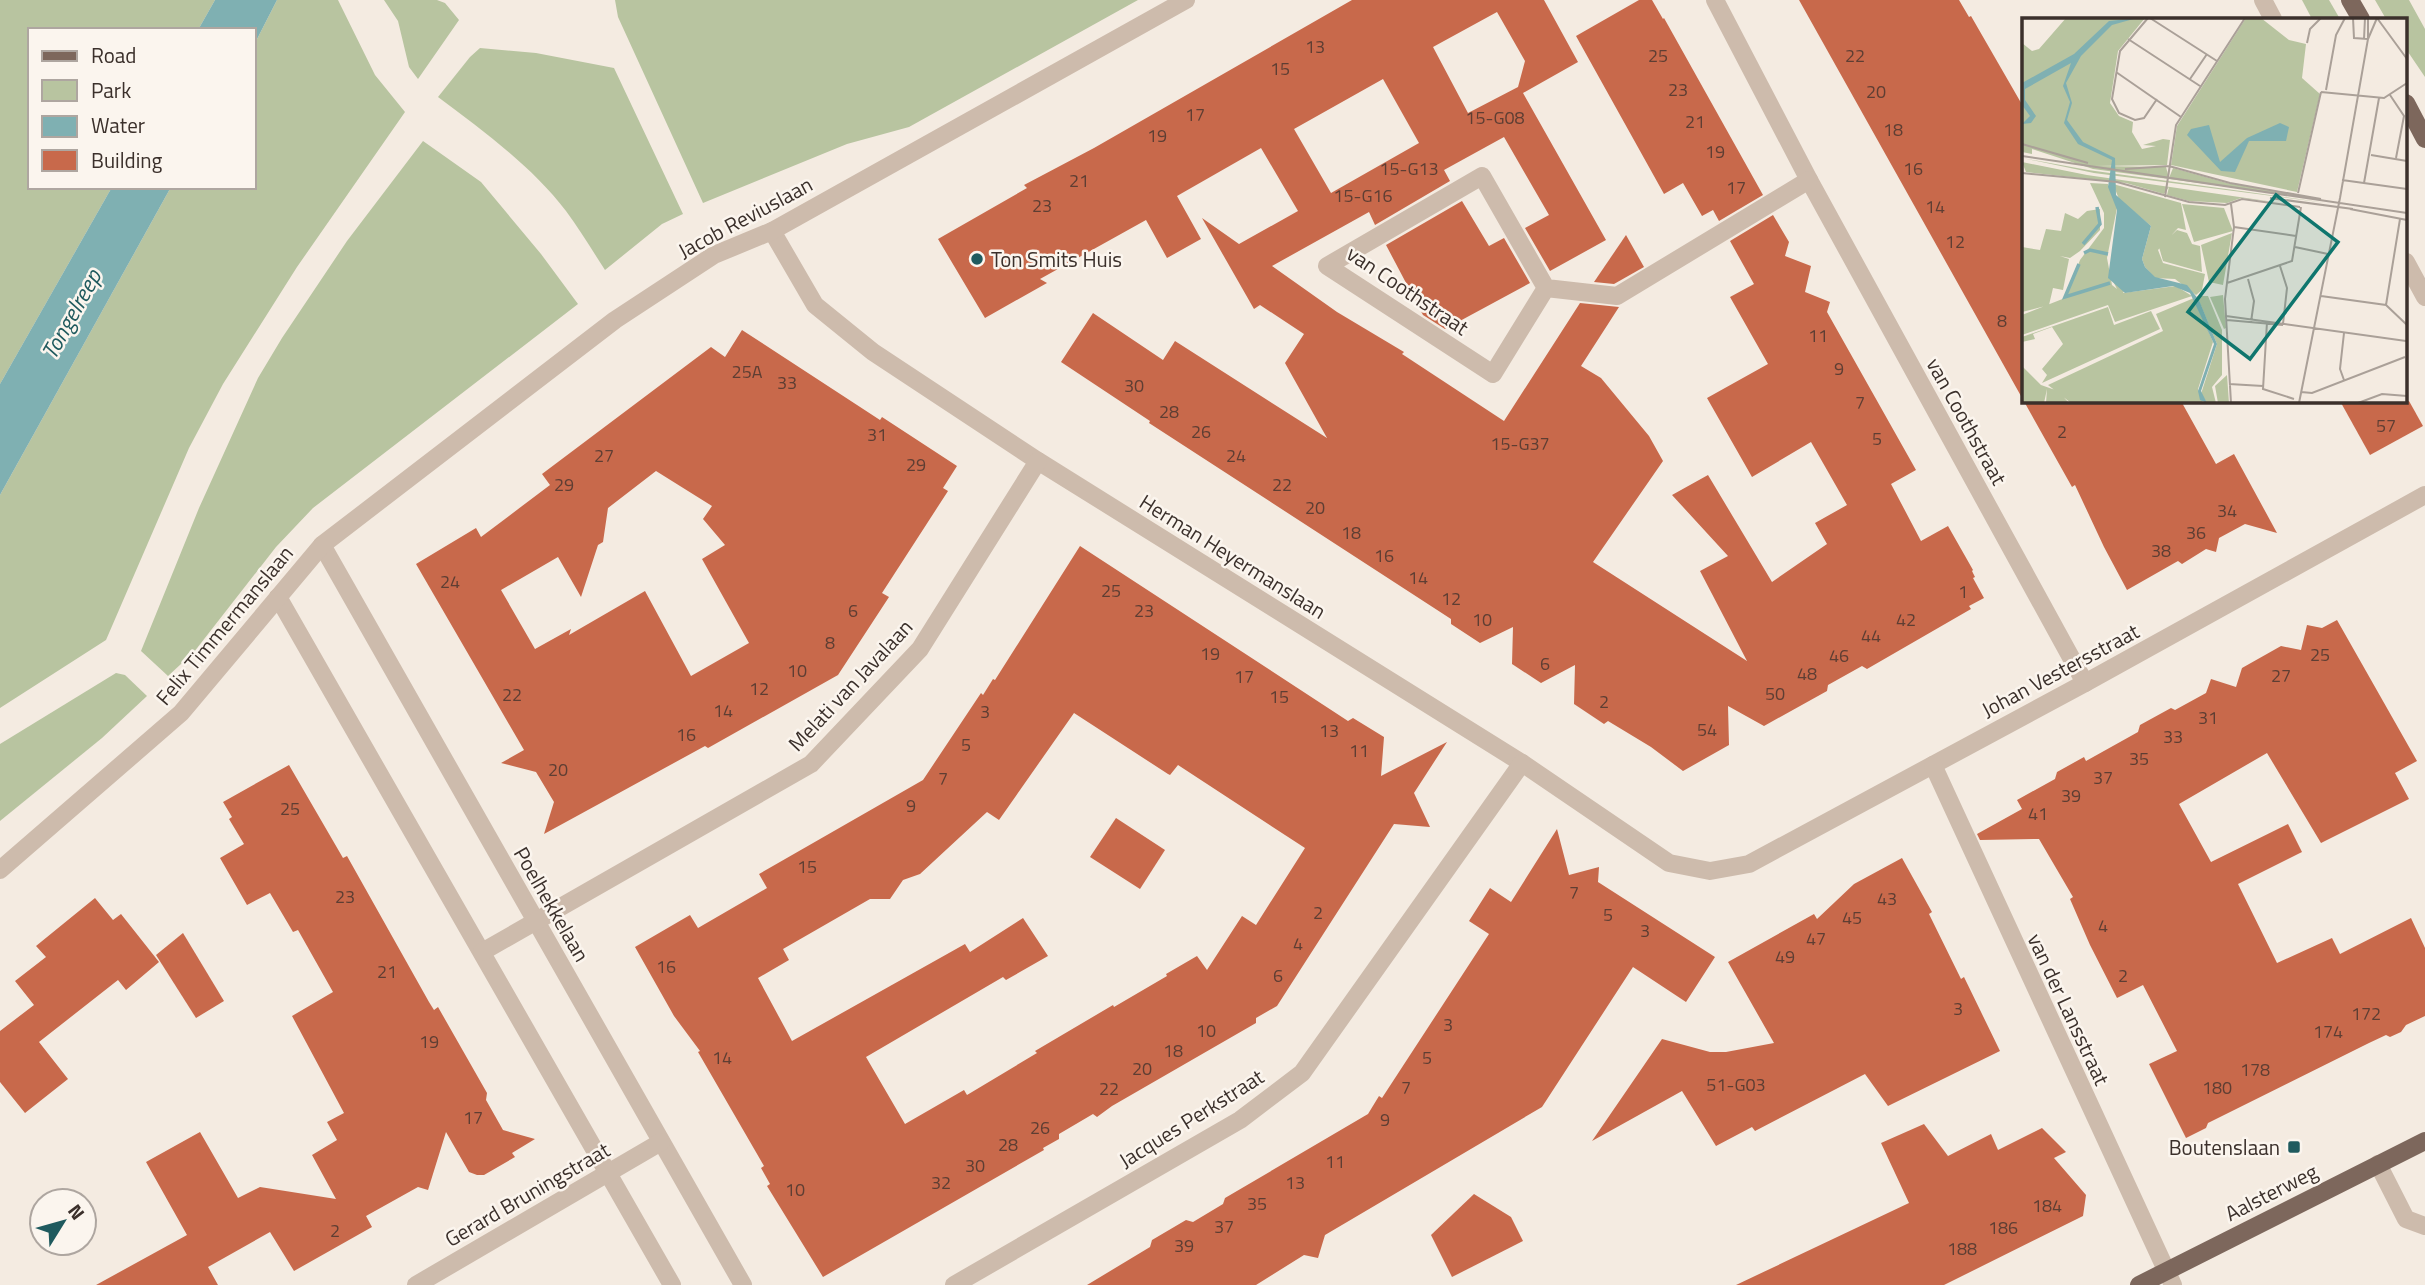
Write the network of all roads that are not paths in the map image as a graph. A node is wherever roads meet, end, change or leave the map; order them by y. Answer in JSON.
{"nodes":[{"id":1,"x":1186,"y":0,"type":"edge"},
{"id":2,"x":1715,"y":0,"type":"edge"},
{"id":3,"x":2263,"y":0,"type":"edge"},
{"id":4,"x":2350,"y":0,"type":"edge"},
{"id":5,"x":2272,"y":18,"type":"edge"},
{"id":6,"x":2360,"y":18,"type":"edge"},
{"id":7,"x":2408,"y":107,"type":"edge"},
{"id":8,"x":2425,"y":139,"type":"edge"},
{"id":9,"x":1809,"y":180,"type":"junction"},
{"id":10,"x":772,"y":231,"type":"junction"},
{"id":11,"x":2408,"y":266,"type":"edge"},
{"id":12,"x":1546,"y":288,"type":"junction"},
{"id":13,"x":2425,"y":298,"type":"edge"},
{"id":14,"x":1038,"y":461,"type":"junction"},
{"id":15,"x":2425,"y":495,"type":"edge"},
{"id":16,"x":321,"y":545,"type":"junction"},
{"id":17,"x":278,"y":597,"type":"junction"},
{"id":18,"x":2085,"y":683,"type":"junction"},
{"id":19,"x":1522,"y":763,"type":"junction"},
{"id":20,"x":1933,"y":765,"type":"junction"},
{"id":21,"x":0,"y":870,"type":"edge"},
{"id":22,"x":1710,"y":871,"type":"joint"},
{"id":23,"x":536,"y":921,"type":"junction"},
{"id":24,"x":482,"y":952,"type":"junction"},
{"id":25,"x":2425,"y":1141,"type":"edge"},
{"id":26,"x":662,"y":1142,"type":"junction"},
{"id":27,"x":2378,"y":1164,"type":"junction"},
{"id":28,"x":608,"y":1173,"type":"junction"},
{"id":29,"x":2425,"y":1226,"type":"edge"},
{"id":30,"x":2169,"y":1278,"type":"edge"},
{"id":31,"x":416,"y":1285,"type":"edge"},
{"id":32,"x":672,"y":1285,"type":"edge"},
{"id":33,"x":743,"y":1285,"type":"edge"},
{"id":34,"x":954,"y":1285,"type":"edge"},
{"id":35,"x":2138,"y":1285,"type":"edge"}],
"edges":[{"from":1,"to":10,"type":"street","name":"Jacob Reviuslaan"},
{"from":2,"to":9,"type":"street","name":"van Coothstraat"},
{"from":3,"to":5,"type":"street"},
{"from":4,"to":6,"type":"main road"},
{"from":7,"to":8,"type":"main road"},
{"from":9,"to":12,"type":"street"},
{"from":9,"to":18,"type":"street","name":"van Coothstraat"},
{"from":10,"to":14,"type":"street","name":"Herman Heyermanslaan"},
{"from":10,"to":16,"type":"street","name":"Jacob Reviuslaan"},
{"from":11,"to":13,"type":"street"},
{"from":12,"to":12,"type":"street","name":"van Coothstraat"},
{"from":14,"to":19,"type":"street","name":"Herman Heyermanslaan"},
{"from":14,"to":23,"type":"street","name":"Melati van Javalaan"},
{"from":15,"to":18,"type":"street","name":"Johan Vestersstraat"},
{"from":16,"to":17,"type":"street","name":"Felix Timmermanslaan"},
{"from":16,"to":23,"type":"street","name":"Poelhekkelaan"},
{"from":17,"to":21,"type":"street","name":"Felix Timmermanslaan"},
{"from":17,"to":24,"type":"street"},
{"from":18,"to":20,"type":"street","name":"Johan Vestersstraat"},
{"from":19,"to":22,"type":"street","name":"Herman Heyermanslaan"},
{"from":19,"to":34,"type":"street","name":"Jacques Perkstraat"},
{"from":20,"to":22,"type":"street","name":"Johan Vestersstraat"},
{"from":20,"to":30,"type":"street","name":"van der Lansstraat"},
{"from":23,"to":24,"type":"street","name":"Melati van Javalaan"},
{"from":23,"to":26,"type":"street","name":"Poelhekkelaan"},
{"from":24,"to":28,"type":"street"},
{"from":25,"to":27,"type":"main road","name":"Aalsterweg"},
{"from":26,"to":28,"type":"street","name":"Gerard Bruningstraat"},
{"from":26,"to":33,"type":"street","name":"Poelhekkelaan"},
{"from":27,"to":29,"type":"street"},
{"from":27,"to":30,"type":"main road","name":"Aalsterweg"},
{"from":28,"to":31,"type":"street","name":"Gerard Bruningstraat"},
{"from":28,"to":32,"type":"street"},
{"from":30,"to":35,"type":"main road","name":"Aalsterweg"}]}
